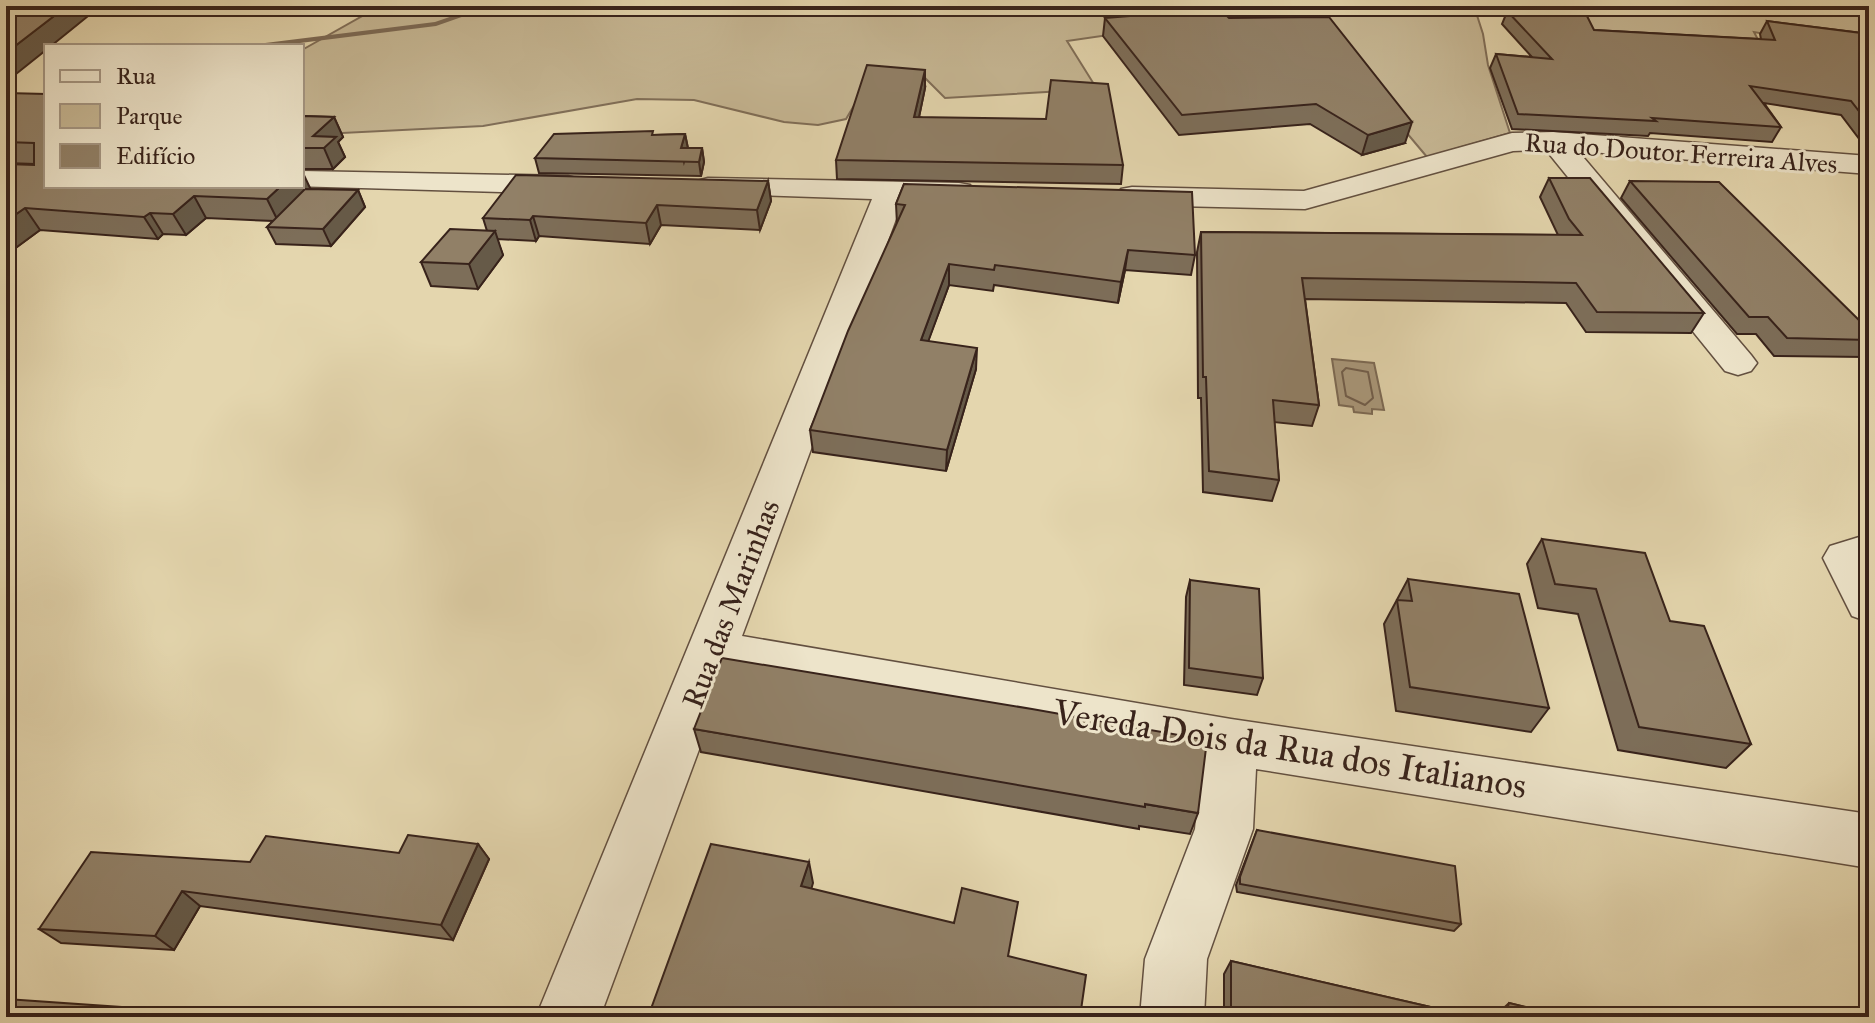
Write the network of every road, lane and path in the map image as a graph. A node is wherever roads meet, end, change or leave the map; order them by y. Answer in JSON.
{"nodes":[{"id":1,"x":1554,"y":141,"type":"junction"},
{"id":2,"x":1869,"y":165,"type":"edge"},
{"id":3,"x":304,"y":180,"type":"edge"},
{"id":4,"x":593,"y":185,"type":"edge"},
{"id":5,"x":671,"y":186,"type":"edge"},
{"id":6,"x":891,"y":190,"type":"junction"},
{"id":7,"x":987,"y":193,"type":"edge"},
{"id":8,"x":1098,"y":195,"type":"edge"},
{"id":9,"x":1738,"y":363,"type":"dead end"},
{"id":10,"x":1869,"y":551,"type":"edge"},
{"id":11,"x":1869,"y":603,"type":"edge"},
{"id":12,"x":713,"y":651,"type":"junction"},
{"id":13,"x":1231,"y":742,"type":"junction"},
{"id":14,"x":1869,"y":841,"type":"edge"},
{"id":15,"x":568,"y":1017,"type":"edge"},
{"id":16,"x":1172,"y":1017,"type":"edge"}],
"edges":[{"from":1,"to":2,"type":"street","name":"Rua do Doutor Ferreira Alves"},
{"from":1,"to":8,"type":"street","name":"Rua do Doutor Ferreira Alves"},
{"from":1,"to":9,"type":"street"},
{"from":3,"to":4,"type":"street"},
{"from":5,"to":6,"type":"street"},
{"from":6,"to":7,"type":"street"},
{"from":6,"to":12,"type":"street","name":"Rua das Marinhas"},
{"from":10,"to":11,"type":"street"},
{"from":12,"to":13,"type":"street","name":"Vereda Dois da Rua dos Italianos"},
{"from":12,"to":15,"type":"street","name":"Rua das Marinhas"},
{"from":13,"to":14,"type":"street","name":"Vereda Dois da Rua dos Italianos"},
{"from":13,"to":16,"type":"street"}]}
